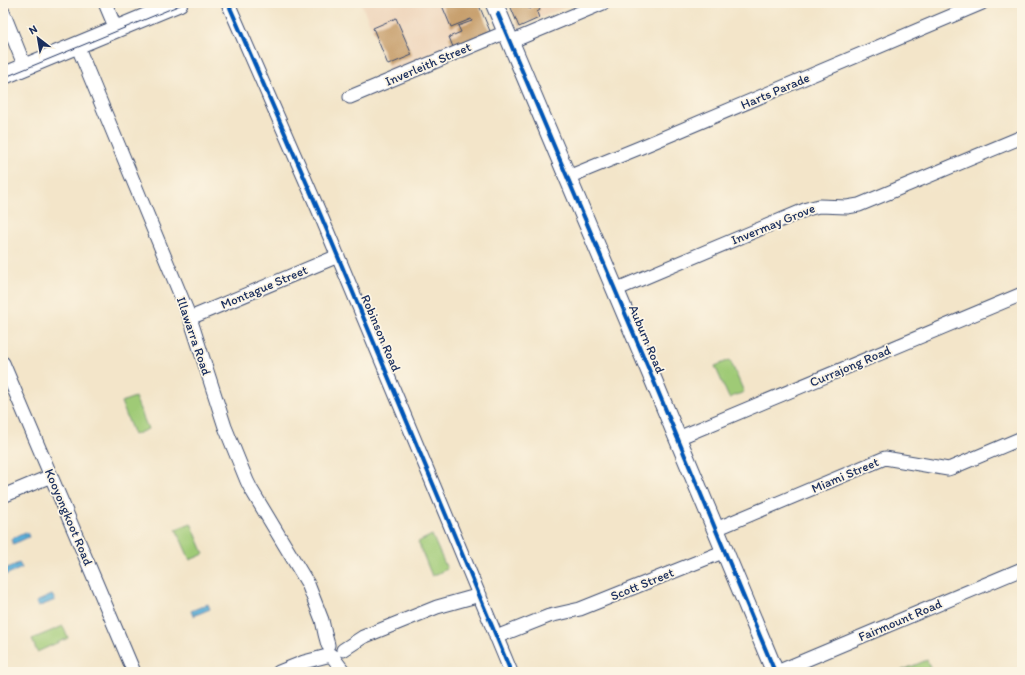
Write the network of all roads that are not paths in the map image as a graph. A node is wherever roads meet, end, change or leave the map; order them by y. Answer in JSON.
{"nodes":[{"id":1,"x":105,"y":3,"type":"edge"},
{"id":2,"x":179,"y":3,"type":"edge"},
{"id":3,"x":228,"y":3,"type":"edge"},
{"id":4,"x":494,"y":3,"type":"edge"},
{"id":5,"x":603,"y":3,"type":"edge"},
{"id":6,"x":982,"y":3,"type":"edge"},
{"id":7,"x":3,"y":12,"type":"edge"},
{"id":8,"x":116,"y":29,"type":"junction"},
{"id":9,"x":508,"y":37,"type":"junction"},
{"id":10,"x":77,"y":45,"type":"junction"},
{"id":11,"x":25,"y":67,"type":"junction"},
{"id":12,"x":3,"y":76,"type":"edge"},
{"id":13,"x":350,"y":97,"type":"dead end"},
{"id":14,"x":1022,"y":137,"type":"edge"},
{"id":15,"x":568,"y":177,"type":"junction"},
{"id":16,"x":338,"y":256,"type":"junction"},
{"id":17,"x":615,"y":290,"type":"junction"},
{"id":18,"x":1022,"y":294,"type":"edge"},
{"id":19,"x":190,"y":318,"type":"junction"},
{"id":20,"x":3,"y":363,"type":"edge"},
{"id":21,"x":678,"y":438,"type":"junction"},
{"id":22,"x":1022,"y":438,"type":"edge"},
{"id":23,"x":51,"y":476,"type":"junction"},
{"id":24,"x":3,"y":496,"type":"edge"},
{"id":25,"x":716,"y":529,"type":"junction"},
{"id":26,"x":725,"y":551,"type":"junction"},
{"id":27,"x":1022,"y":569,"type":"edge"},
{"id":28,"x":478,"y":591,"type":"junction"},
{"id":29,"x":497,"y":640,"type":"junction"},
{"id":30,"x":335,"y":649,"type":"junction"},
{"id":31,"x":134,"y":672,"type":"edge"},
{"id":32,"x":279,"y":672,"type":"edge"},
{"id":33,"x":344,"y":672,"type":"edge"},
{"id":34,"x":511,"y":672,"type":"edge"},
{"id":35,"x":776,"y":672,"type":"edge"}],
"edges":[{"from":1,"to":8,"type":"street"},
{"from":2,"to":8,"type":"main road"},
{"from":3,"to":16,"type":"street","name":"Robinson Road"},
{"from":4,"to":9,"type":"main road","name":"Auburn Road"},
{"from":5,"to":9,"type":"street","name":"Inverleith Street"},
{"from":6,"to":15,"type":"street","name":"Harts Parade"},
{"from":7,"to":11,"type":"street"},
{"from":8,"to":10,"type":"main road"},
{"from":9,"to":13,"type":"street","name":"Inverleith Street"},
{"from":9,"to":15,"type":"main road","name":"Auburn Road"},
{"from":10,"to":11,"type":"main road"},
{"from":10,"to":19,"type":"street","name":"Illawarra Road"},
{"from":11,"to":12,"type":"main road"},
{"from":14,"to":17,"type":"street","name":"Invermay Grove"},
{"from":15,"to":17,"type":"main road","name":"Auburn Road"},
{"from":16,"to":19,"type":"street","name":"Montague Street"},
{"from":16,"to":28,"type":"street","name":"Robinson Road"},
{"from":17,"to":21,"type":"main road","name":"Auburn Road"},
{"from":18,"to":21,"type":"street","name":"Currajong Road"},
{"from":19,"to":30,"type":"street","name":"Illawarra Road"},
{"from":20,"to":23,"type":"street","name":"Kooyongkoot Road"},
{"from":21,"to":25,"type":"main road","name":"Auburn Road"},
{"from":22,"to":25,"type":"street","name":"Miami Street"},
{"from":23,"to":24,"type":"street"},
{"from":23,"to":31,"type":"street","name":"Kooyongkoot Road"},
{"from":25,"to":26,"type":"main road","name":"Auburn Road"},
{"from":26,"to":29,"type":"street","name":"Scott Street"},
{"from":26,"to":35,"type":"main road","name":"Auburn Road"},
{"from":27,"to":35,"type":"street","name":"Fairmount Road"},
{"from":28,"to":29,"type":"street","name":"Robinson Road"},
{"from":28,"to":30,"type":"street"},
{"from":29,"to":34,"type":"street","name":"Robinson Road"},
{"from":30,"to":32,"type":"street"},
{"from":30,"to":33,"type":"street","name":"Illawarra Road"}]}
